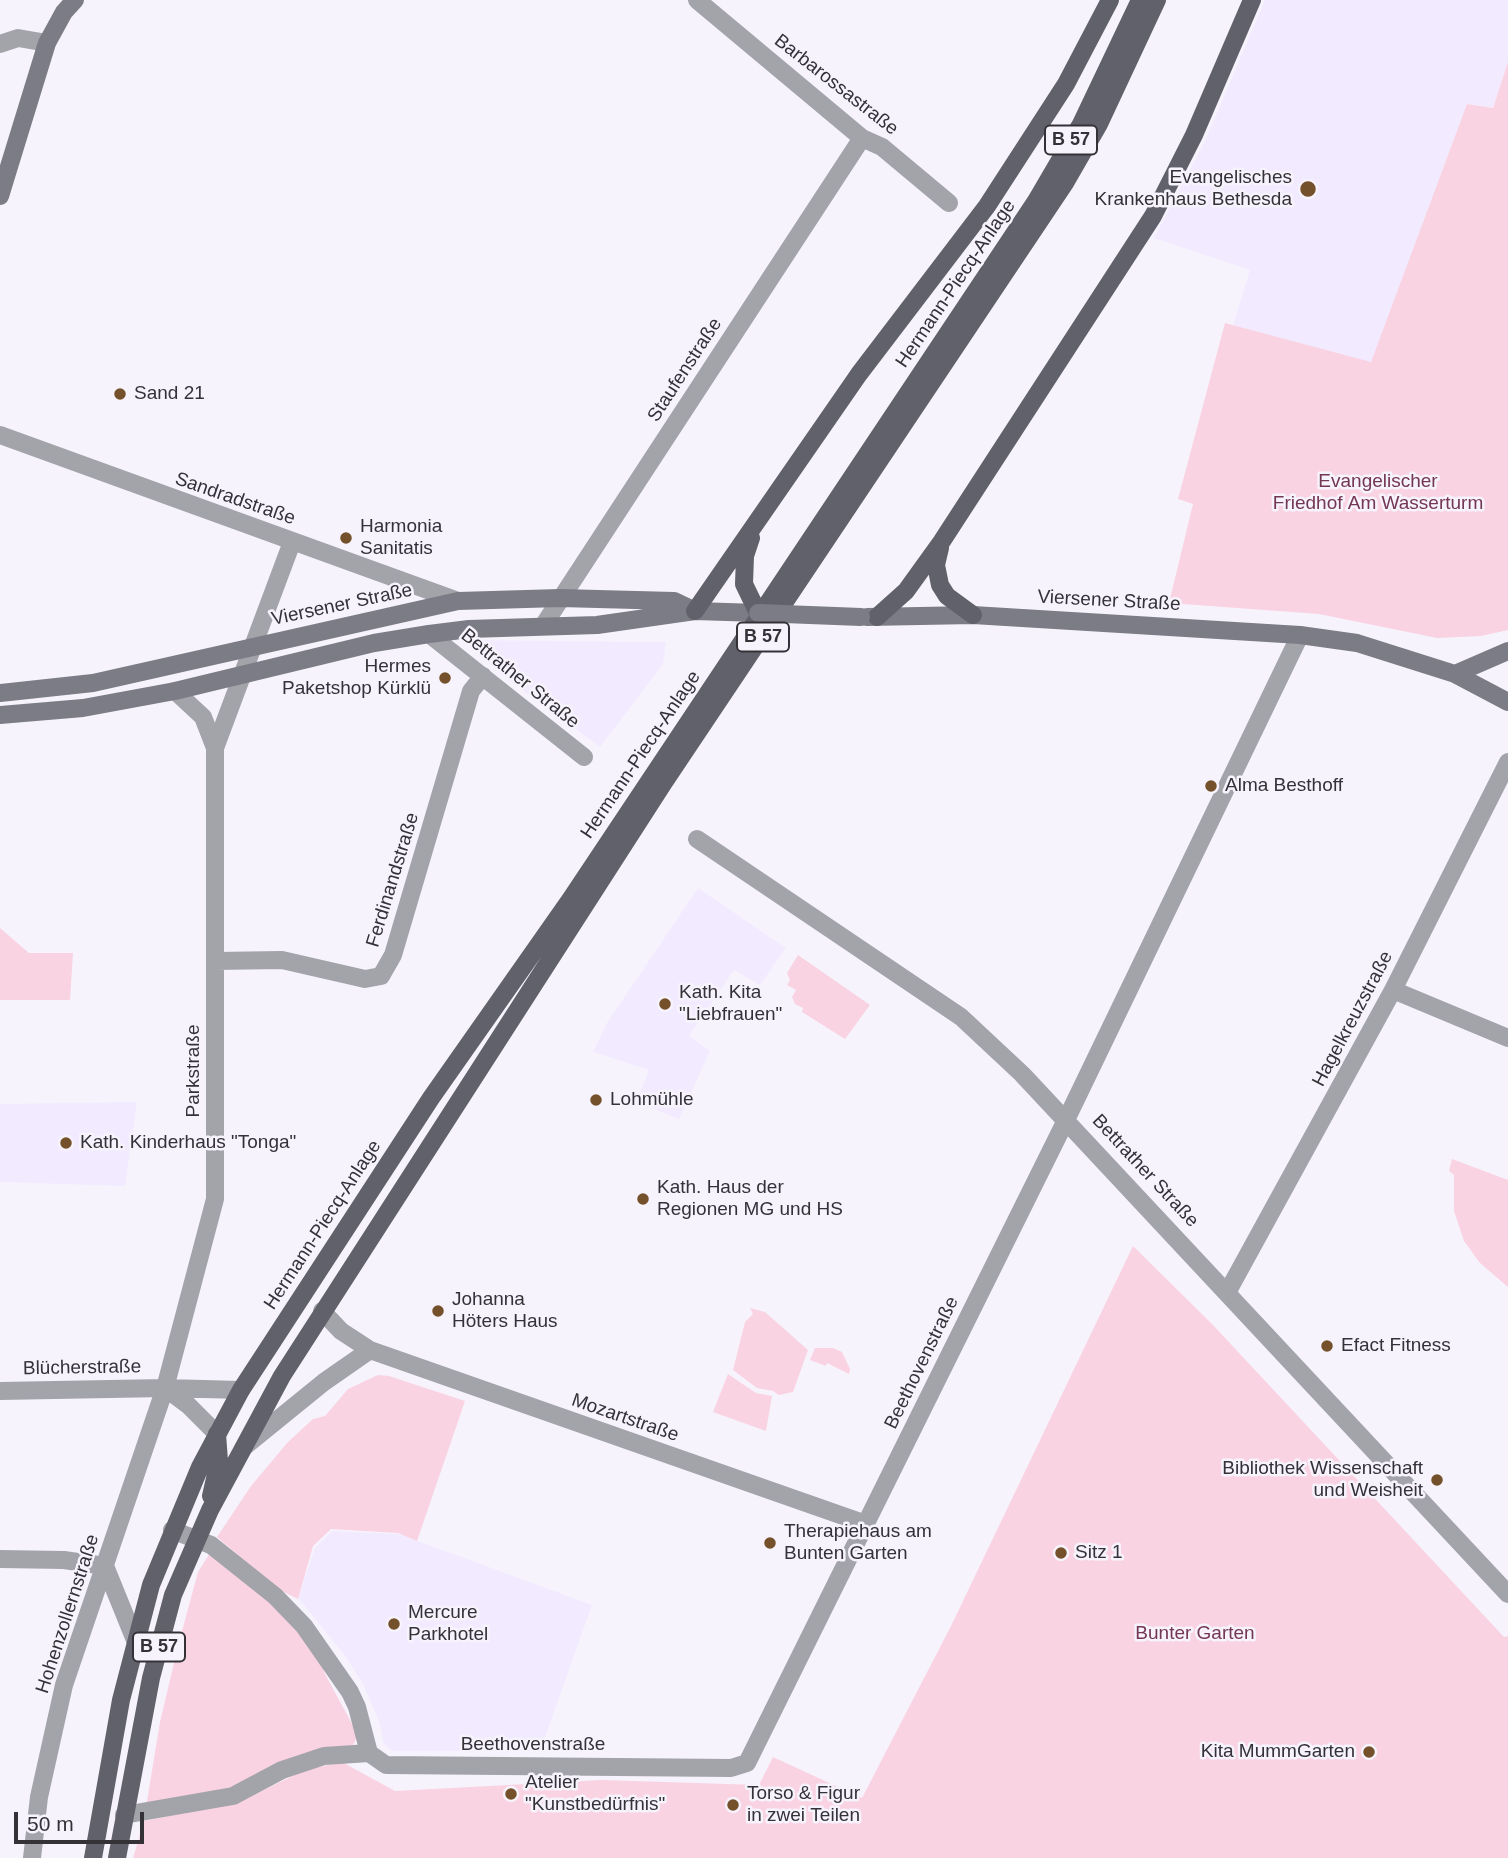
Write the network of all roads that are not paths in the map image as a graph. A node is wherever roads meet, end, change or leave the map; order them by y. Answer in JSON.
{"nodes":[{"id":1,"x":75,"y":0,"type":"edge"},
{"id":2,"x":697,"y":0,"type":"edge"},
{"id":3,"x":1110,"y":0,"type":"edge"},
{"id":4,"x":1139,"y":0,"type":"edge"},
{"id":5,"x":1157,"y":0,"type":"edge"},
{"id":6,"x":1252,"y":0,"type":"edge"},
{"id":7,"x":47,"y":43,"type":"junction"},
{"id":8,"x":0,"y":44,"type":"edge"},
{"id":9,"x":862,"y":138,"type":"junction"},
{"id":10,"x":0,"y":196,"type":"edge"},
{"id":11,"x":949,"y":203,"type":"dead end"},
{"id":12,"x":0,"y":435,"type":"edge"},
{"id":13,"x":757,"y":522,"type":"junction"},
{"id":14,"x":942,"y":541,"type":"junction"},
{"id":15,"x":292,"y":542,"type":"junction"},
{"id":16,"x":560,"y":598,"type":"junction"},
{"id":17,"x":458,"y":601,"type":"junction"},
{"id":18,"x":695,"y":611,"type":"junction"},
{"id":19,"x":758,"y":613,"type":"junction"},
{"id":20,"x":973,"y":615,"type":"junction"},
{"id":21,"x":869,"y":617,"type":"junction"},
{"id":22,"x":543,"y":626,"type":"junction"},
{"id":23,"x":429,"y":634,"type":"junction"},
{"id":24,"x":1300,"y":635,"type":"junction"},
{"id":25,"x":251,"y":646,"type":"junction"},
{"id":26,"x":1508,"y":651,"type":"edge"},
{"id":27,"x":1455,"y":674,"type":"junction"},
{"id":28,"x":240,"y":676,"type":"junction"},
{"id":29,"x":484,"y":676,"type":"junction"},
{"id":30,"x":175,"y":691,"type":"junction"},
{"id":31,"x":0,"y":693,"type":"edge"},
{"id":32,"x":1508,"y":702,"type":"edge"},
{"id":33,"x":0,"y":715,"type":"edge"},
{"id":34,"x":215,"y":748,"type":"junction"},
{"id":35,"x":584,"y":757,"type":"dead end"},
{"id":36,"x":1508,"y":762,"type":"edge"},
{"id":37,"x":697,"y":839,"type":"dead end"},
{"id":38,"x":215,"y":961,"type":"junction"},
{"id":39,"x":1393,"y":990,"type":"junction"},
{"id":40,"x":1508,"y":1038,"type":"edge"},
{"id":41,"x":1067,"y":1118,"type":"junction"},
{"id":42,"x":322,"y":1267,"type":"junction"},
{"id":43,"x":1228,"y":1291,"type":"junction"},
{"id":44,"x":322,"y":1311,"type":"junction"},
{"id":45,"x":370,"y":1350,"type":"junction"},
{"id":46,"x":165,"y":1388,"type":"junction"},
{"id":47,"x":241,"y":1390,"type":"junction"},
{"id":48,"x":0,"y":1391,"type":"edge"},
{"id":49,"x":217,"y":1434,"type":"junction"},
{"id":50,"x":242,"y":1449,"type":"junction"},
{"id":51,"x":210,"y":1510,"type":"junction"},
{"id":52,"x":866,"y":1524,"type":"junction"},
{"id":53,"x":172,"y":1530,"type":"junction"},
{"id":54,"x":198,"y":1538,"type":"junction"},
{"id":55,"x":0,"y":1559,"type":"edge"},
{"id":56,"x":105,"y":1566,"type":"junction"},
{"id":57,"x":1506,"y":1585,"type":"edge"},
{"id":58,"x":135,"y":1640,"type":"junction"},
{"id":59,"x":369,"y":1753,"type":"junction"},
{"id":60,"x":124,"y":1815,"type":"junction"},
{"id":61,"x":32,"y":1858,"type":"edge"},
{"id":62,"x":93,"y":1858,"type":"edge"},
{"id":63,"x":117,"y":1858,"type":"edge"}],
"edges":[{"from":1,"to":7,"type":"main road"},
{"from":2,"to":9,"type":"street","name":"Barbarossastraße"},
{"from":3,"to":13,"type":"main road"},
{"from":4,"to":42,"type":"main road","name":"Hermann-Piecq-Anlage","number":"B 57"},
{"from":5,"to":44,"type":"main road","name":"Hermann-Piecq-Anlage","number":"B 57"},
{"from":6,"to":14,"type":"main road"},
{"from":7,"to":8,"type":"street"},
{"from":7,"to":10,"type":"main road"},
{"from":9,"to":11,"type":"street","name":"Barbarossastraße"},
{"from":9,"to":16,"type":"street","name":"Staufenstraße"},
{"from":12,"to":15,"type":"street","name":"Sandradstraße"},
{"from":13,"to":18,"type":"main road"},
{"from":13,"to":19,"type":"main road"},
{"from":14,"to":20,"type":"main road"},
{"from":14,"to":21,"type":"main road"},
{"from":15,"to":17,"type":"street","name":"Sandradstraße"},
{"from":15,"to":25,"type":"street","name":"Parkstraße"},
{"from":16,"to":17,"type":"main road","name":"Viersener Straße"},
{"from":16,"to":18,"type":"main road","name":"Viersener Straße"},
{"from":16,"to":22,"type":"street","name":"Staufenstraße"},
{"from":17,"to":25,"type":"main road","name":"Viersener Straße"},
{"from":18,"to":19,"type":"main road","name":"Viersener Straße"},
{"from":18,"to":22,"type":"main road","name":"Viersener Straße"},
{"from":19,"to":21,"type":"main road","name":"Viersener Straße","bridge":true},
{"from":20,"to":21,"type":"main road","name":"Viersener Straße"},
{"from":20,"to":24,"type":"main road","name":"Viersener Straße"},
{"from":22,"to":23,"type":"main road","name":"Viersener Straße"},
{"from":23,"to":28,"type":"main road","name":"Viersener Straße"},
{"from":23,"to":29,"type":"street","name":"Bettrather Straße"},
{"from":24,"to":27,"type":"main road","name":"Viersener Straße"},
{"from":24,"to":41,"type":"street","name":"Beethovenstraße"},
{"from":25,"to":28,"type":"street","name":"Parkstraße"},
{"from":25,"to":31,"type":"main road","name":"Viersener Straße"},
{"from":26,"to":27,"type":"main road"},
{"from":27,"to":32,"type":"main road","name":"Viersener Straße"},
{"from":28,"to":30,"type":"main road","name":"Viersener Straße"},
{"from":28,"to":34,"type":"street","name":"Parkstraße"},
{"from":29,"to":35,"type":"street","name":"Bettrather Straße"},
{"from":29,"to":38,"type":"street","name":"Ferdinandstraße"},
{"from":30,"to":33,"type":"main road","name":"Viersener Straße"},
{"from":30,"to":34,"type":"street","name":"Parkstraße"},
{"from":34,"to":38,"type":"street","name":"Parkstraße"},
{"from":36,"to":39,"type":"street","name":"Hagelkreuzstraße"},
{"from":37,"to":41,"type":"street","name":"Bettrather Straße"},
{"from":38,"to":46,"type":"street","name":"Parkstraße"},
{"from":39,"to":40,"type":"street"},
{"from":39,"to":43,"type":"street","name":"Hagelkreuzstraße"},
{"from":41,"to":43,"type":"street","name":"Bettrather Straße"},
{"from":41,"to":52,"type":"street","name":"Beethovenstraße"},
{"from":42,"to":44,"type":"main road"},
{"from":42,"to":47,"type":"main road","name":"Hermann-Piecq-Anlage","number":"B 57"},
{"from":43,"to":57,"type":"street","name":"Bettrather Straße"},
{"from":44,"to":45,"type":"street","name":"Mozartstraße"},
{"from":44,"to":50,"type":"main road","name":"Hermann-Piecq-Anlage","number":"B 57"},
{"from":45,"to":50,"type":"street"},
{"from":45,"to":52,"type":"street","name":"Mozartstraße"},
{"from":46,"to":47,"type":"street","name":"Blücherstraße"},
{"from":46,"to":48,"type":"street","name":"Blücherstraße"},
{"from":46,"to":49,"type":"street","name":"Blücherstraße"},
{"from":46,"to":56,"type":"street","name":"Hohenzollernstraße"},
{"from":47,"to":49,"type":"main road","name":"Hermann-Piecq-Anlage","number":"B 57"},
{"from":49,"to":51,"type":"main road"},
{"from":49,"to":53,"type":"main road","name":"Hermann-Piecq-Anlage","number":"B 57"},
{"from":50,"to":51,"type":"main road","number":"B 57"},
{"from":51,"to":54,"type":"main road","number":"B 57"},
{"from":52,"to":59,"type":"street","name":"Beethovenstraße"},
{"from":53,"to":54,"type":"street"},
{"from":53,"to":58,"type":"main road","number":"B 57"},
{"from":54,"to":59,"type":"street"},
{"from":54,"to":60,"type":"main road","number":"B 57"},
{"from":55,"to":56,"type":"street"},
{"from":56,"to":58,"type":"street"},
{"from":56,"to":61,"type":"street","name":"Hohenzollernstraße"},
{"from":58,"to":62,"type":"main road","number":"B 57"},
{"from":59,"to":60,"type":"street","name":"Beethovenstraße"},
{"from":60,"to":63,"type":"main road","number":"B 57"}]}
